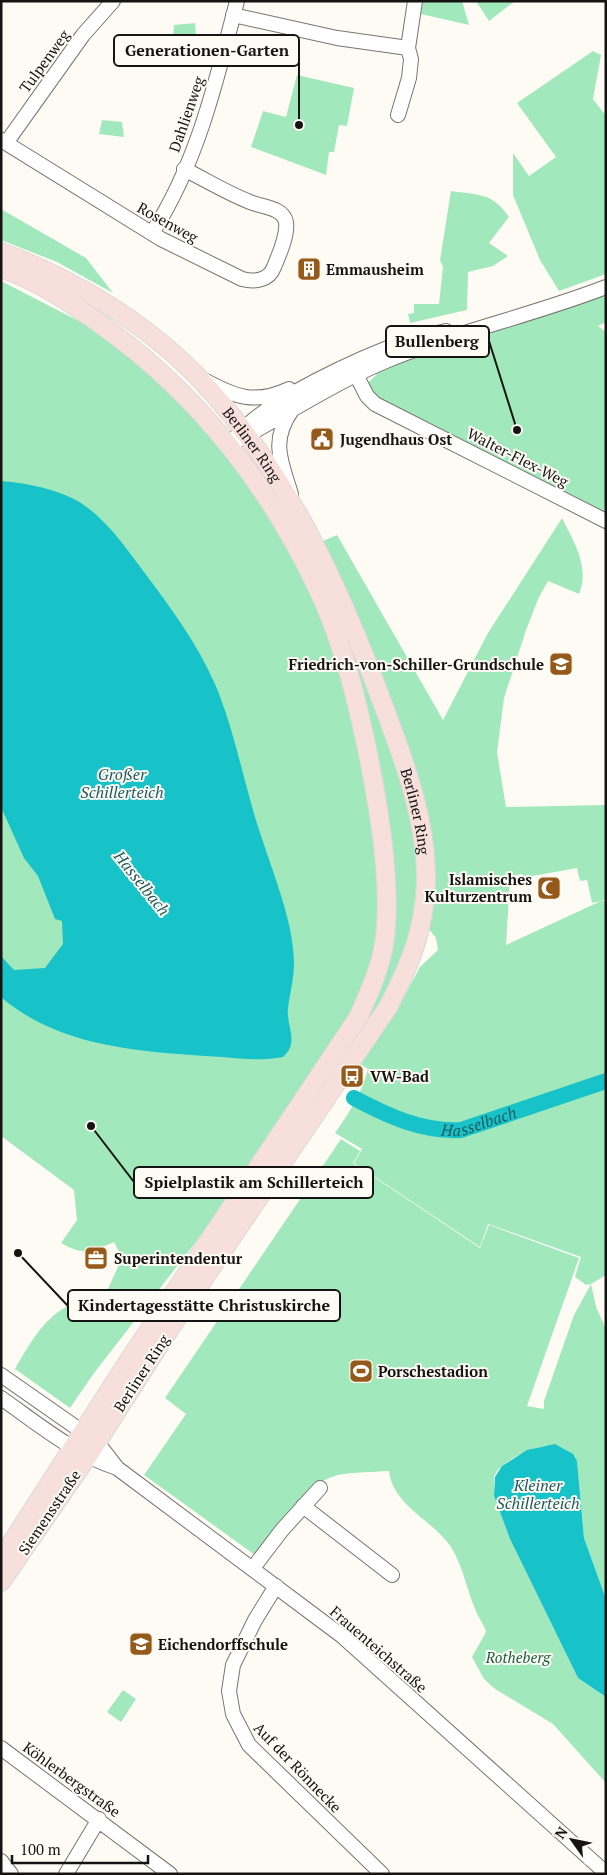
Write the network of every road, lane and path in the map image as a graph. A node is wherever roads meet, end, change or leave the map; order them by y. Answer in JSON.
{"nodes":[{"id":1,"x":113,"y":1,"type":"edge"},
{"id":2,"x":415,"y":1,"type":"edge"},
{"id":3,"x":235,"y":8,"type":"edge"},
{"id":4,"x":408,"y":48,"type":"junction"},
{"id":5,"x":398,"y":115,"type":"dead end"},
{"id":6,"x":4,"y":142,"type":"edge"},
{"id":7,"x":184,"y":169,"type":"junction"},
{"id":8,"x":152,"y":233,"type":"junction"},
{"id":9,"x":1,"y":252,"type":"edge"},
{"id":10,"x":1,"y":268,"type":"edge"},
{"id":11,"x":606,"y":286,"type":"edge"},
{"id":12,"x":353,"y":370,"type":"junction"},
{"id":13,"x":197,"y":376,"type":"junction"},
{"id":14,"x":325,"y":377,"type":"junction"},
{"id":15,"x":296,"y":406,"type":"junction"},
{"id":16,"x":245,"y":432,"type":"junction"},
{"id":17,"x":229,"y":446,"type":"junction"},
{"id":18,"x":295,"y":506,"type":"junction"},
{"id":19,"x":606,"y":521,"type":"edge"},
{"id":20,"x":1,"y":1375,"type":"edge"},
{"id":21,"x":1,"y":1398,"type":"edge"},
{"id":22,"x":85,"y":1444,"type":"junction"},
{"id":23,"x":320,"y":1488,"type":"dead end"},
{"id":24,"x":303,"y":1506,"type":"junction"},
{"id":25,"x":1,"y":1559,"type":"edge"},
{"id":26,"x":253,"y":1568,"type":"junction"},
{"id":27,"x":392,"y":1575,"type":"dead end"},
{"id":28,"x":1,"y":1582,"type":"edge"},
{"id":29,"x":276,"y":1586,"type":"junction"},
{"id":30,"x":1,"y":1748,"type":"edge"},
{"id":31,"x":99,"y":1819,"type":"junction"},
{"id":32,"x":1,"y":1861,"type":"edge"},
{"id":33,"x":606,"y":1873,"type":"edge"},
{"id":34,"x":12,"y":1874,"type":"edge"},
{"id":35,"x":66,"y":1874,"type":"edge"},
{"id":36,"x":170,"y":1874,"type":"edge"},
{"id":37,"x":382,"y":1874,"type":"edge"}],
"edges":[{"from":1,"to":6,"type":"street","name":"Tulpenweg"},
{"from":2,"to":4,"type":"street"},
{"from":3,"to":4,"type":"street"},
{"from":3,"to":7,"type":"street","name":"Dahlienweg"},
{"from":4,"to":5,"type":"street"},
{"from":6,"to":8,"type":"street","name":"Rosenweg"},
{"from":7,"to":8,"type":"street","name":"Dahlienweg"},
{"from":7,"to":8,"type":"street","name":"Rosenweg"},
{"from":9,"to":13,"type":"main road","name":"Berliner Ring"},
{"from":10,"to":17,"type":"main road","name":"Berliner Ring"},
{"from":11,"to":12,"type":"street"},
{"from":12,"to":14,"type":"street"},
{"from":12,"to":15,"type":"street"},
{"from":12,"to":19,"type":"street","name":"Walter-Flex-Weg"},
{"from":13,"to":14,"type":"street"},
{"from":13,"to":16,"type":"main road","name":"Berliner Ring"},
{"from":14,"to":16,"type":"street"},
{"from":15,"to":16,"type":"street"},
{"from":15,"to":18,"type":"street"},
{"from":16,"to":17,"type":"street"},
{"from":16,"to":18,"type":"main road","name":"Berliner Ring"},
{"from":17,"to":22,"type":"main road","name":"Berliner Ring"},
{"from":18,"to":22,"type":"main road","name":"Berliner Ring"},
{"from":20,"to":22,"type":"street"},
{"from":21,"to":22,"type":"street"},
{"from":22,"to":25,"type":"main road","name":"Siemensstraße"},
{"from":22,"to":26,"type":"street","name":"Frauenteichstraße"},
{"from":22,"to":28,"type":"main road","name":"Siemensstraße"},
{"from":23,"to":24,"type":"street"},
{"from":24,"to":26,"type":"street"},
{"from":24,"to":27,"type":"street"},
{"from":26,"to":29,"type":"street","name":"Frauenteichstraße"},
{"from":29,"to":33,"type":"street","name":"Frauenteichstraße"},
{"from":29,"to":37,"type":"street","name":"Auf der Rönnecke"},
{"from":30,"to":31,"type":"street","name":"Köhlerbergstraße"},
{"from":31,"to":35,"type":"street"},
{"from":31,"to":36,"type":"street","name":"Köhlerbergstraße"},
{"from":32,"to":34,"type":"street"}]}
